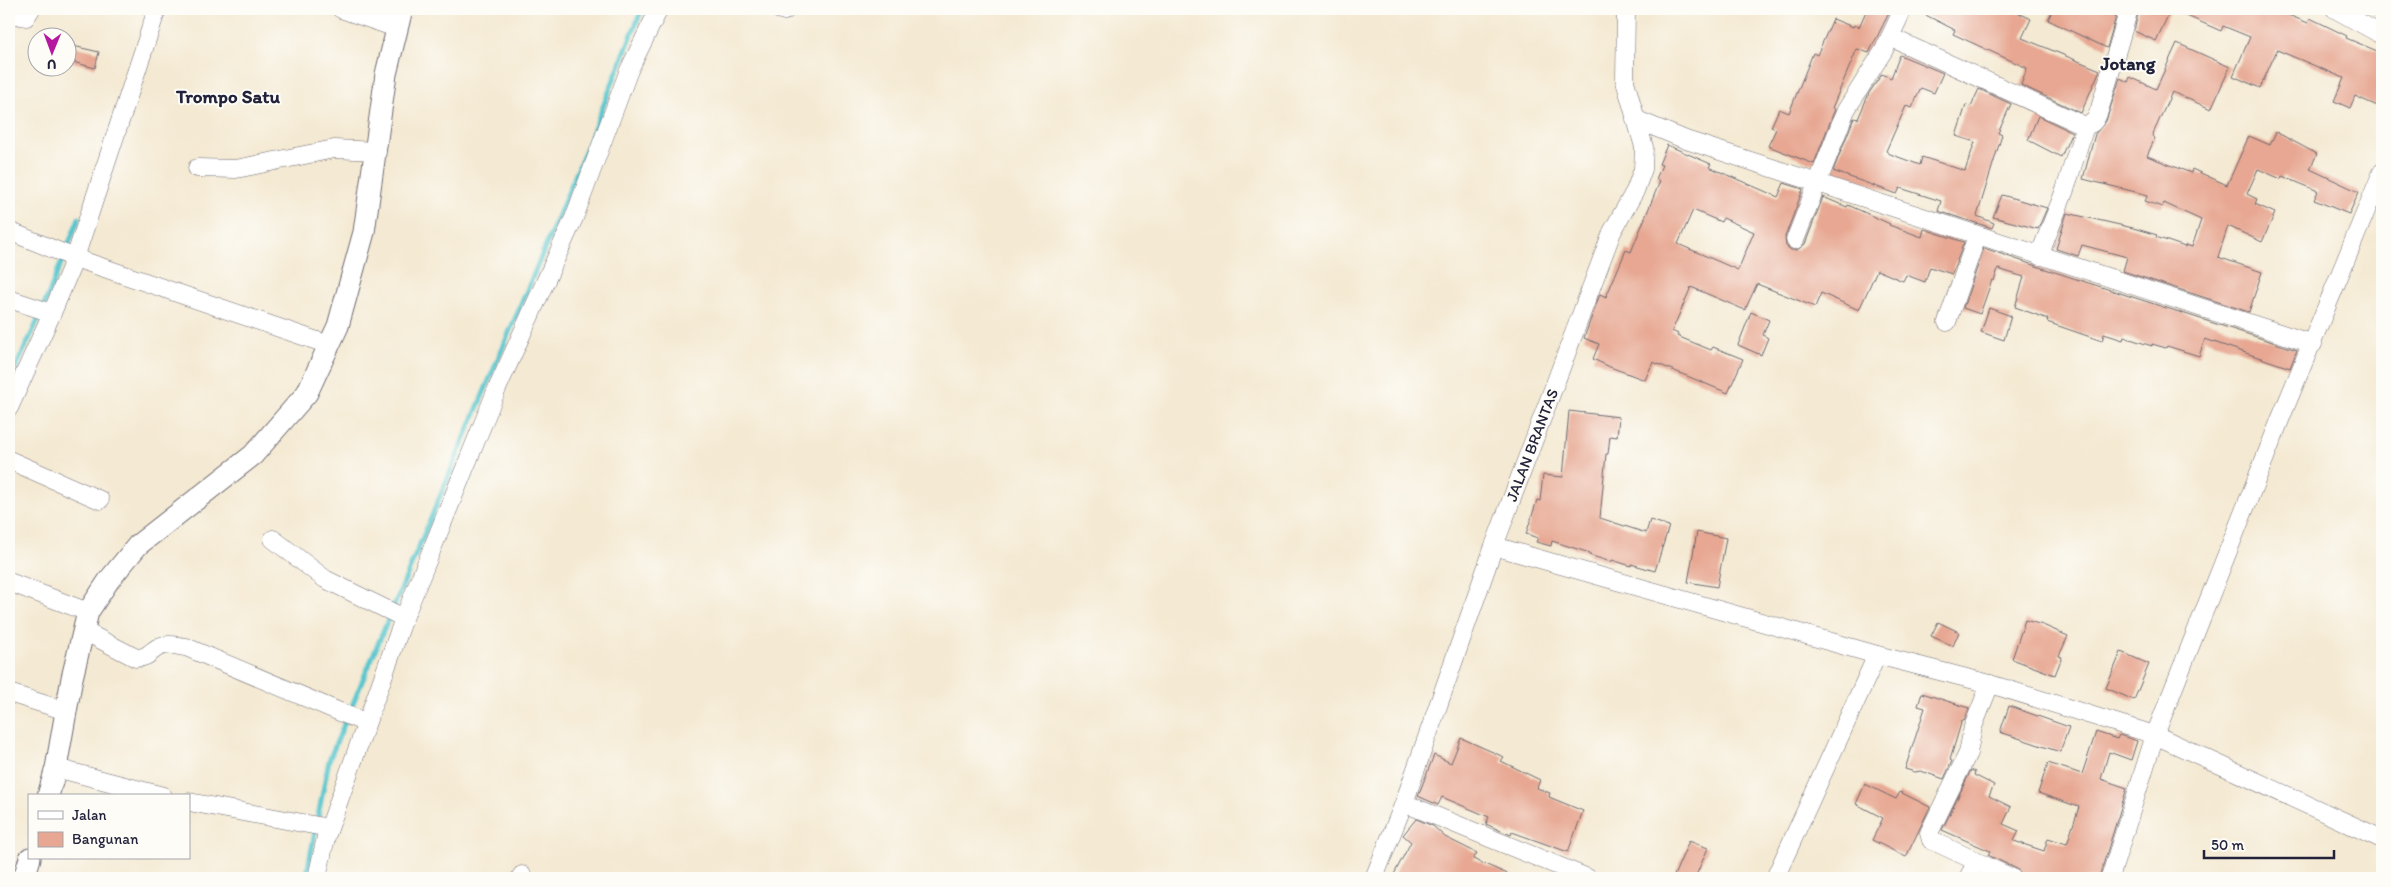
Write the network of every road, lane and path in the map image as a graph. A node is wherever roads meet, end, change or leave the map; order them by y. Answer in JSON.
{"nodes":[{"id":1,"x":31,"y":9,"type":"edge"},
{"id":2,"x":157,"y":9,"type":"edge"},
{"id":3,"x":341,"y":9,"type":"edge"},
{"id":4,"x":659,"y":9,"type":"edge"},
{"id":5,"x":1626,"y":9,"type":"edge"},
{"id":6,"x":1903,"y":9,"type":"edge"},
{"id":7,"x":2128,"y":9,"type":"edge"},
{"id":8,"x":2335,"y":9,"type":"edge"},
{"id":9,"x":9,"y":14,"type":"edge"},
{"id":10,"x":399,"y":18,"type":"edge"},
{"id":11,"x":2382,"y":35,"type":"edge"},
{"id":12,"x":1890,"y":37,"type":"junction"},
{"id":13,"x":1635,"y":119,"type":"junction"},
{"id":14,"x":2085,"y":126,"type":"junction"},
{"id":15,"x":377,"y":151,"type":"junction"},
{"id":16,"x":197,"y":168,"type":"dead end"},
{"id":17,"x":2382,"y":172,"type":"edge"},
{"id":18,"x":1817,"y":183,"type":"junction"},
{"id":19,"x":9,"y":231,"type":"edge"},
{"id":20,"x":1977,"y":236,"type":"junction"},
{"id":21,"x":1795,"y":240,"type":"dead end"},
{"id":22,"x":67,"y":255,"type":"junction"},
{"id":23,"x":2040,"y":256,"type":"junction"},
{"id":24,"x":9,"y":299,"type":"edge"},
{"id":25,"x":52,"y":313,"type":"junction"},
{"id":26,"x":1947,"y":322,"type":"dead end"},
{"id":27,"x":2313,"y":344,"type":"junction"},
{"id":28,"x":330,"y":345,"type":"junction"},
{"id":29,"x":9,"y":408,"type":"edge"},
{"id":30,"x":9,"y":460,"type":"edge"},
{"id":31,"x":100,"y":500,"type":"dead end"},
{"id":32,"x":273,"y":539,"type":"dead end"},
{"id":33,"x":1494,"y":546,"type":"junction"},
{"id":34,"x":9,"y":582,"type":"edge"},
{"id":35,"x":395,"y":613,"type":"junction"},
{"id":36,"x":86,"y":621,"type":"junction"},
{"id":37,"x":1877,"y":655,"type":"junction"},
{"id":38,"x":1990,"y":684,"type":"junction"},
{"id":39,"x":9,"y":693,"type":"edge"},
{"id":40,"x":66,"y":711,"type":"junction"},
{"id":41,"x":360,"y":721,"type":"junction"},
{"id":42,"x":2155,"y":735,"type":"junction"},
{"id":43,"x":62,"y":770,"type":"junction"},
{"id":44,"x":49,"y":794,"type":"edge"},
{"id":45,"x":155,"y":794,"type":"edge"},
{"id":46,"x":190,"y":802,"type":"edge"},
{"id":47,"x":1404,"y":803,"type":"junction"},
{"id":48,"x":319,"y":826,"type":"junction"},
{"id":49,"x":2382,"y":839,"type":"edge"},
{"id":50,"x":29,"y":860,"type":"edge"},
{"id":51,"x":1972,"y":870,"type":"edge"},
{"id":52,"x":24,"y":878,"type":"edge"},
{"id":53,"x":317,"y":878,"type":"edge"},
{"id":54,"x":1374,"y":878,"type":"edge"},
{"id":55,"x":1588,"y":878,"type":"edge"},
{"id":56,"x":1775,"y":878,"type":"edge"},
{"id":57,"x":2012,"y":878,"type":"edge"},
{"id":58,"x":2110,"y":878,"type":"edge"}],
"edges":[{"from":1,"to":9,"type":"street"},
{"from":2,"to":22,"type":"street"},
{"from":3,"to":10,"type":"street"},
{"from":4,"to":35,"type":"street"},
{"from":5,"to":13,"type":"street","name":"JALAN BRANTAS"},
{"from":6,"to":12,"type":"street"},
{"from":7,"to":14,"type":"street"},
{"from":8,"to":11,"type":"street"},
{"from":10,"to":15,"type":"main road"},
{"from":12,"to":14,"type":"street"},
{"from":12,"to":18,"type":"street"},
{"from":13,"to":18,"type":"street"},
{"from":13,"to":33,"type":"street","name":"JALAN BRANTAS"},
{"from":14,"to":23,"type":"street"},
{"from":15,"to":16,"type":"street"},
{"from":15,"to":28,"type":"main road"},
{"from":17,"to":27,"type":"street"},
{"from":18,"to":20,"type":"street"},
{"from":18,"to":21,"type":"street"},
{"from":19,"to":22,"type":"street"},
{"from":20,"to":23,"type":"street"},
{"from":20,"to":26,"type":"street"},
{"from":22,"to":25,"type":"street"},
{"from":22,"to":28,"type":"street"},
{"from":23,"to":27,"type":"street"},
{"from":24,"to":25,"type":"street"},
{"from":25,"to":29,"type":"street"},
{"from":27,"to":42,"type":"street"},
{"from":28,"to":36,"type":"main road"},
{"from":30,"to":31,"type":"street"},
{"from":32,"to":35,"type":"street"},
{"from":33,"to":37,"type":"street"},
{"from":33,"to":47,"type":"street","name":"JALAN BRANTAS"},
{"from":34,"to":36,"type":"street"},
{"from":35,"to":41,"type":"street"},
{"from":36,"to":40,"type":"main road"},
{"from":36,"to":41,"type":"street"},
{"from":37,"to":38,"type":"street"},
{"from":37,"to":56,"type":"street"},
{"from":38,"to":42,"type":"street"},
{"from":38,"to":51,"type":"street"},
{"from":39,"to":40,"type":"street"},
{"from":40,"to":43,"type":"main road"},
{"from":41,"to":48,"type":"street"},
{"from":42,"to":49,"type":"street"},
{"from":42,"to":58,"type":"street"},
{"from":43,"to":44,"type":"main road"},
{"from":43,"to":45,"type":"street"},
{"from":46,"to":48,"type":"street"},
{"from":47,"to":54,"type":"street","name":"JALAN BRANTAS"},
{"from":47,"to":55,"type":"street"},
{"from":48,"to":53,"type":"street"},
{"from":50,"to":52,"type":"main road"},
{"from":51,"to":57,"type":"street"}]}
